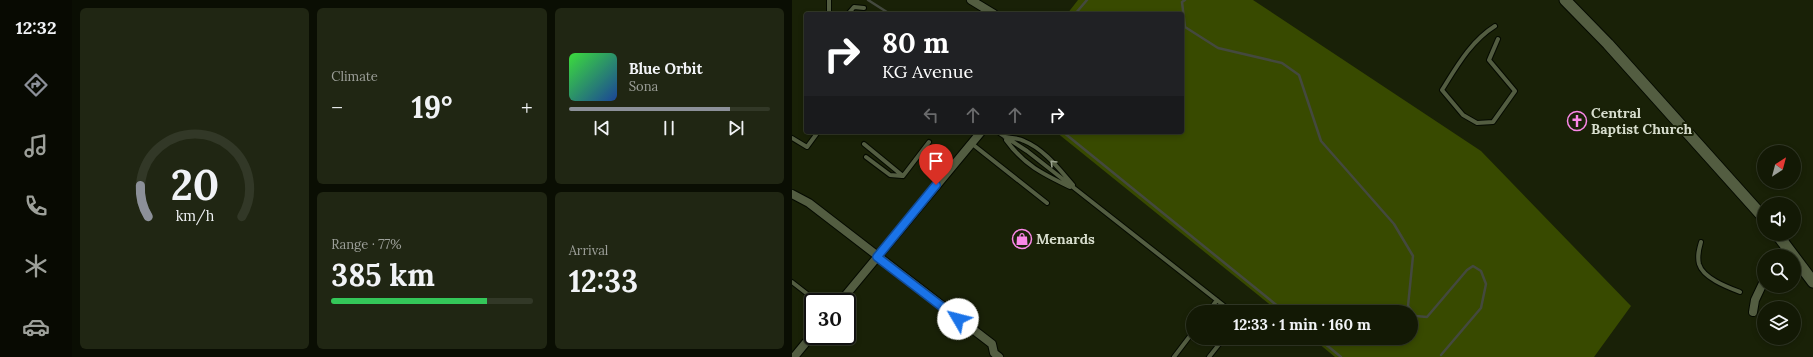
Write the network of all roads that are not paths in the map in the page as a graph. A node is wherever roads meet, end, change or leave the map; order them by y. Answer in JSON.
{"nodes":[{"id":1,"x":829,"y":0,"type":"edge"},
{"id":2,"x":971,"y":0,"type":"edge"},
{"id":3,"x":1564,"y":0,"type":"edge"},
{"id":4,"x":864,"y":8,"type":"dead end"},
{"id":5,"x":829,"y":12,"type":"edge"},
{"id":6,"x":850,"y":12,"type":"edge"},
{"id":7,"x":991,"y":12,"type":"edge"},
{"id":8,"x":1495,"y":26,"type":"dead end"},
{"id":9,"x":1498,"y":39,"type":"dead end"},
{"id":10,"x":817,"y":134,"type":"edge"},
{"id":11,"x":978,"y":134,"type":"edge"},
{"id":12,"x":1000,"y":134,"type":"edge"},
{"id":13,"x":1003,"y":136,"type":"junction"},
{"id":14,"x":792,"y":138,"type":"edge"},
{"id":15,"x":929,"y":142,"type":"dead end"},
{"id":16,"x":971,"y":143,"type":"junction"},
{"id":17,"x":864,"y":144,"type":"dead end"},
{"id":18,"x":866,"y":156,"type":"dead end"},
{"id":19,"x":903,"y":176,"type":"junction"},
{"id":20,"x":1079,"y":192,"type":"junction"},
{"id":21,"x":792,"y":194,"type":"edge"},
{"id":22,"x":1047,"y":203,"type":"dead end"},
{"id":23,"x":1757,"y":210,"type":"edge"},
{"id":24,"x":1701,"y":242,"type":"dead end"},
{"id":25,"x":877,"y":257,"type":"junction"},
{"id":26,"x":1801,"y":267,"type":"edge"},
{"id":27,"x":792,"y":282,"type":"edge"},
{"id":28,"x":1813,"y":282,"type":"edge"},
{"id":29,"x":1740,"y":292,"type":"dead end"},
{"id":30,"x":806,"y":293,"type":"edge"},
{"id":31,"x":847,"y":293,"type":"edge"},
{"id":32,"x":1758,"y":293,"type":"edge"},
{"id":33,"x":1217,"y":300,"type":"junction"},
{"id":34,"x":1213,"y":305,"type":"edge"},
{"id":35,"x":1223,"y":305,"type":"edge"},
{"id":36,"x":1753,"y":312,"type":"dead end"},
{"id":37,"x":1186,"y":341,"type":"edge"},
{"id":38,"x":804,"y":345,"type":"edge"},
{"id":39,"x":1218,"y":345,"type":"edge"},
{"id":40,"x":794,"y":357,"type":"edge"},
{"id":41,"x":999,"y":357,"type":"edge"},
{"id":42,"x":1174,"y":357,"type":"edge"},
{"id":43,"x":1209,"y":357,"type":"edge"}],
"edges":[{"from":1,"to":5,"type":"lane"},
{"from":2,"to":7,"type":"street"},
{"from":3,"to":23,"type":"street"},
{"from":4,"to":6,"type":"lane"},
{"from":8,"to":9,"type":"lane"},
{"from":10,"to":14,"type":"lane"},
{"from":11,"to":16,"type":"street"},
{"from":12,"to":13,"type":"lane"},
{"from":13,"to":20,"type":"lane"},
{"from":13,"to":20,"type":"lane"},
{"from":20,"to":13,"type":"lane","one_way":true},
{"from":15,"to":19,"type":"lane"},
{"from":16,"to":22,"type":"lane"},
{"from":16,"to":25,"type":"street"},
{"from":17,"to":19,"type":"lane"},
{"from":18,"to":19,"type":"lane"},
{"from":20,"to":33,"type":"lane"},
{"from":21,"to":25,"type":"street"},
{"from":24,"to":29,"type":"lane"},
{"from":25,"to":31,"type":"street"},
{"from":25,"to":41,"type":"street"},
{"from":26,"to":28,"type":"street"},
{"from":27,"to":30,"type":"lane"},
{"from":32,"to":36,"type":"street"},
{"from":33,"to":34,"type":"lane"},
{"from":33,"to":35,"type":"lane"},
{"from":37,"to":42,"type":"lane"},
{"from":38,"to":40,"type":"street"},
{"from":39,"to":43,"type":"lane"}]}
